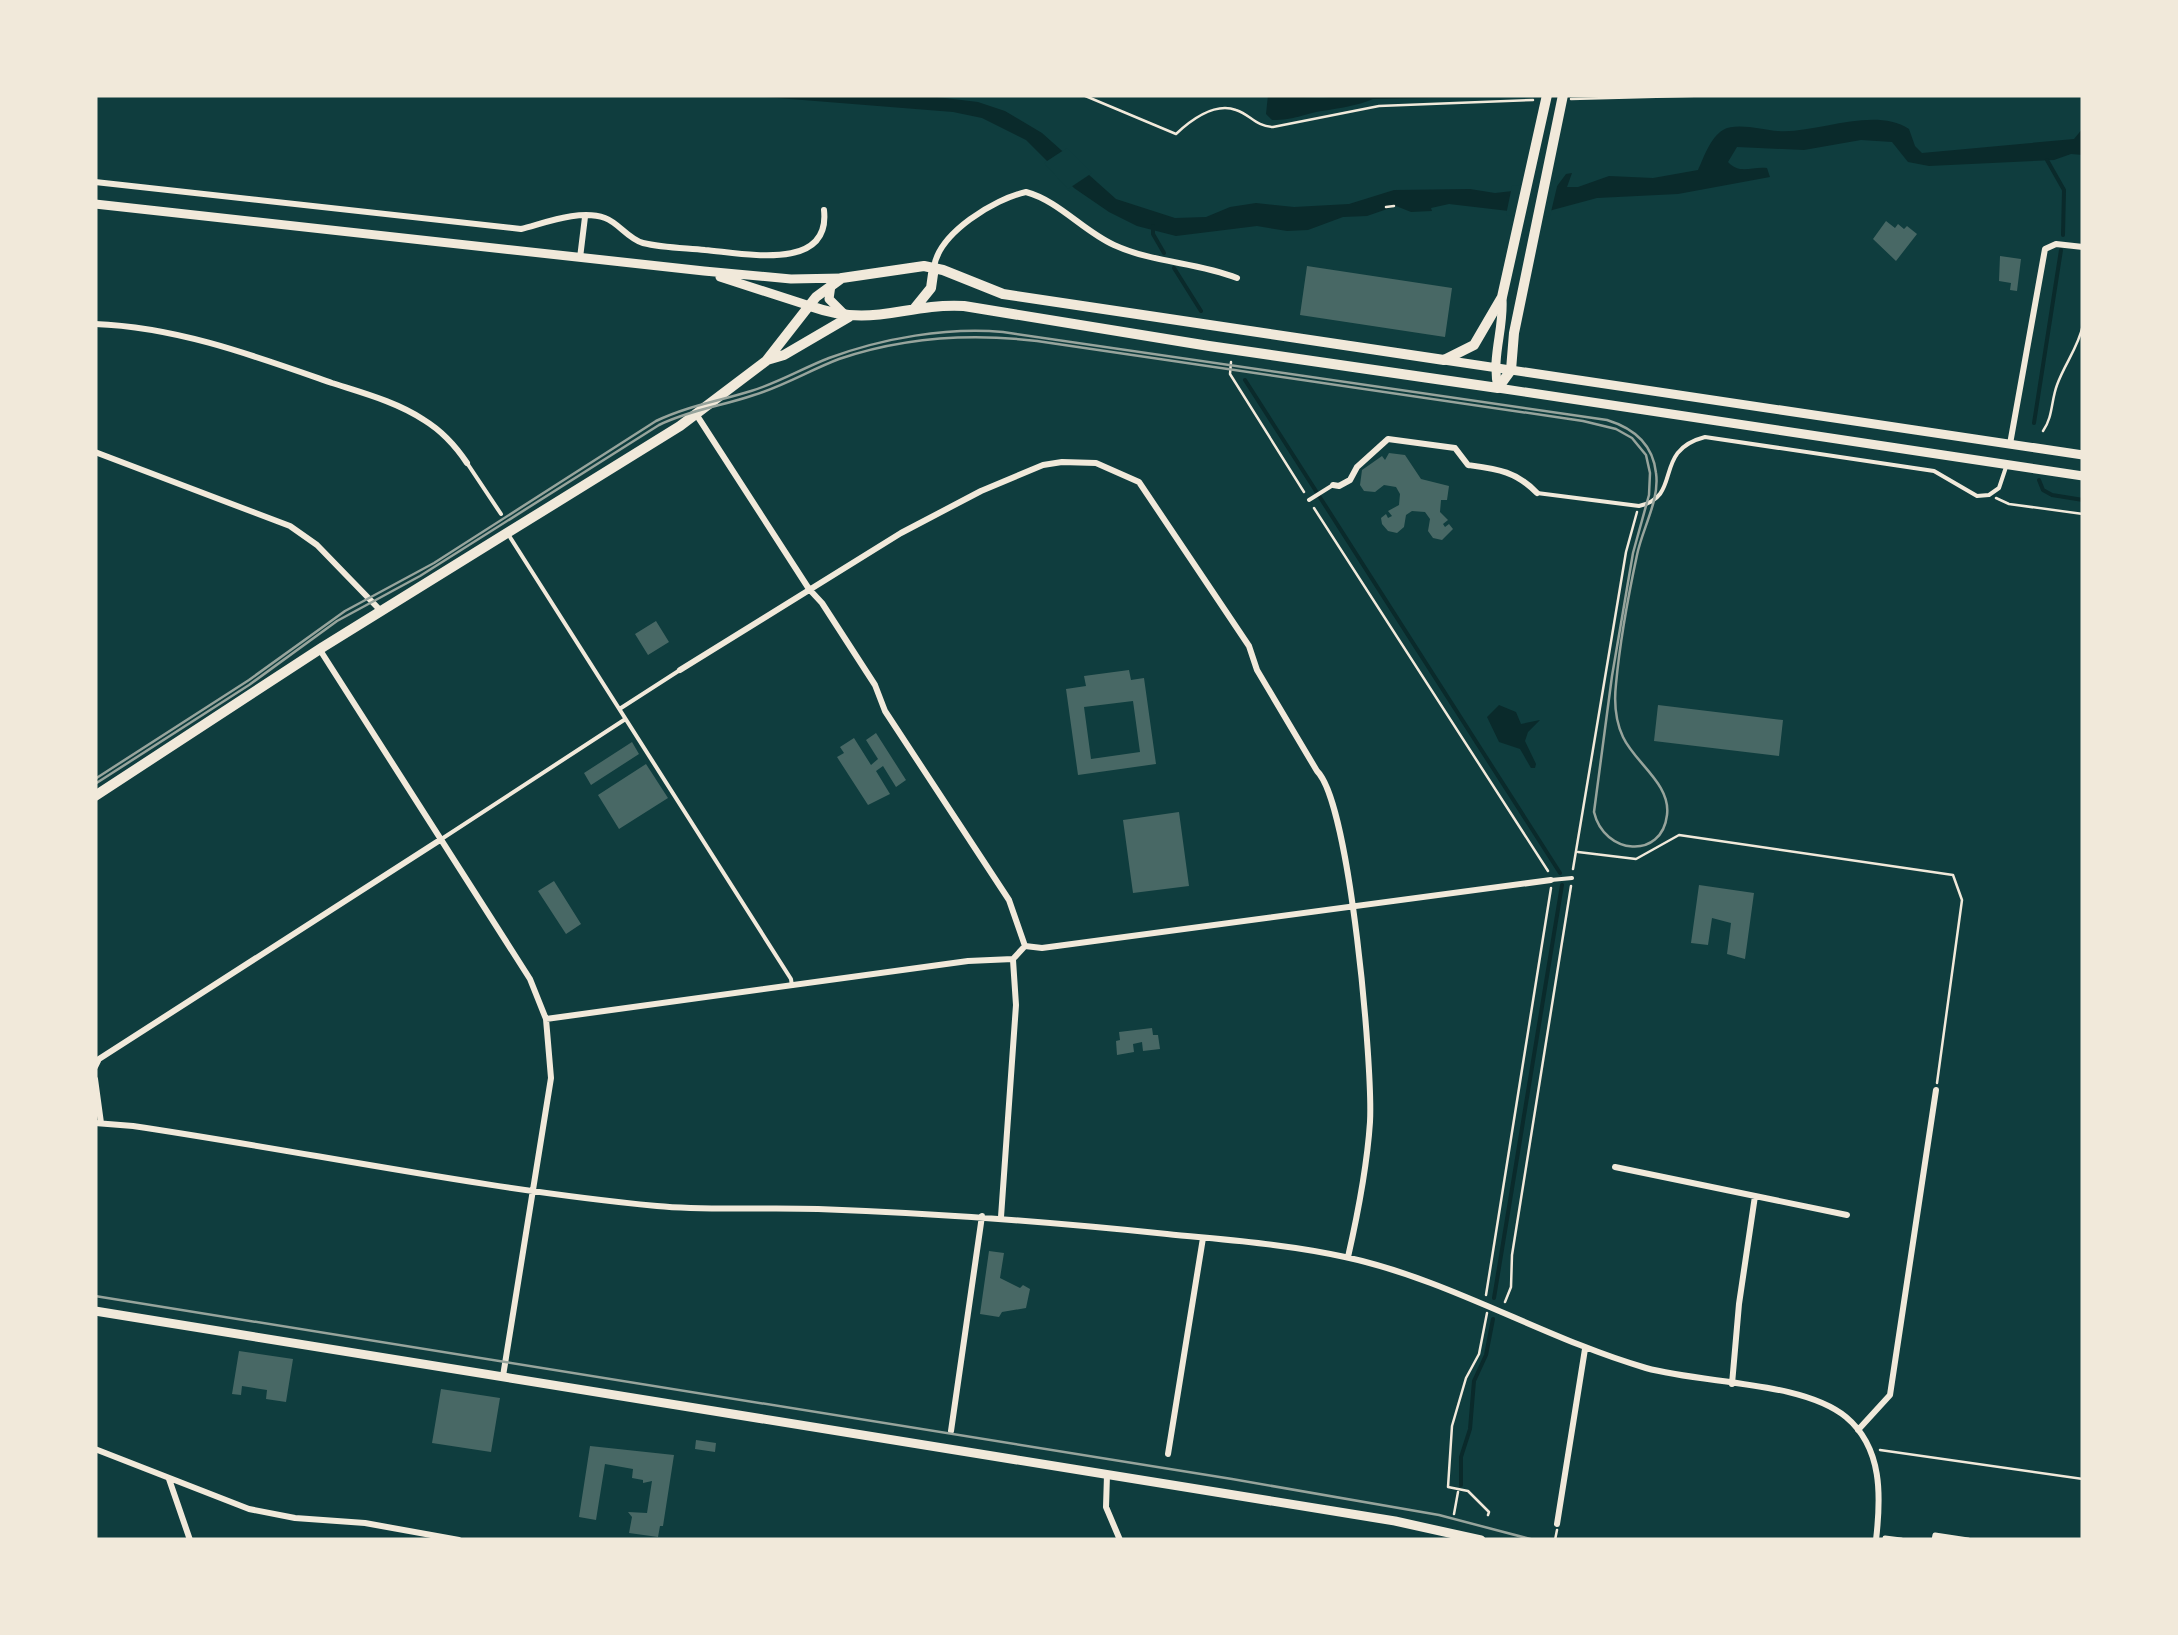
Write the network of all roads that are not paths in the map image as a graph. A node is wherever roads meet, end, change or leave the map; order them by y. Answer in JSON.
{"nodes":[{"id":1,"x":1552,"y":97,"type":"edge"},
{"id":2,"x":95,"y":182,"type":"edge"},
{"id":3,"x":95,"y":204,"type":"edge"},
{"id":4,"x":824,"y":210,"type":"dead end"},
{"id":5,"x":584,"y":217,"type":"junction"},
{"id":6,"x":2083,"y":247,"type":"edge"},
{"id":7,"x":580,"y":258,"type":"junction"},
{"id":8,"x":934,"y":267,"type":"junction"},
{"id":9,"x":704,"y":271,"type":"junction"},
{"id":10,"x":842,"y":278,"type":"junction"},
{"id":11,"x":1236,"y":278,"type":"dead end"},
{"id":12,"x":831,"y":285,"type":"junction"},
{"id":13,"x":1502,"y":297,"type":"junction"},
{"id":14,"x":810,"y":306,"type":"junction"},
{"id":15,"x":913,"y":309,"type":"junction"},
{"id":16,"x":849,"y":317,"type":"junction"},
{"id":17,"x":95,"y":324,"type":"edge"},
{"id":18,"x":1444,"y":360,"type":"junction"},
{"id":19,"x":766,"y":361,"type":"junction"},
{"id":20,"x":1494,"y":368,"type":"junction"},
{"id":21,"x":1511,"y":370,"type":"junction"},
{"id":22,"x":1498,"y":388,"type":"junction"},
{"id":23,"x":696,"y":414,"type":"junction"},
{"id":24,"x":2010,"y":444,"type":"junction"},
{"id":25,"x":95,"y":452,"type":"edge"},
{"id":26,"x":2083,"y":455,"type":"edge"},
{"id":27,"x":467,"y":462,"type":"joint"},
{"id":28,"x":2007,"y":463,"type":"junction"},
{"id":29,"x":2083,"y":476,"type":"edge"},
{"id":30,"x":1333,"y":486,"type":"joint"},
{"id":31,"x":1537,"y":493,"type":"joint"},
{"id":32,"x":1309,"y":500,"type":"road end"},
{"id":33,"x":501,"y":514,"type":"dead end"},
{"id":34,"x":508,"y":534,"type":"junction"},
{"id":35,"x":809,"y":589,"type":"junction"},
{"id":36,"x":381,"y":611,"type":"junction"},
{"id":37,"x":320,"y":649,"type":"junction"},
{"id":38,"x":680,"y":670,"type":"joint"},
{"id":39,"x":619,"y":709,"type":"junction"},
{"id":40,"x":625,"y":719,"type":"junction"},
{"id":41,"x":95,"y":796,"type":"edge"},
{"id":42,"x":440,"y":840,"type":"junction"},
{"id":43,"x":1572,"y":878,"type":"road end"},
{"id":44,"x":1551,"y":880,"type":"joint"},
{"id":45,"x":1351,"y":908,"type":"junction"},
{"id":46,"x":1025,"y":946,"type":"junction"},
{"id":47,"x":1013,"y":960,"type":"junction"},
{"id":48,"x":792,"y":986,"type":"junction"},
{"id":49,"x":546,"y":1018,"type":"junction"},
{"id":50,"x":95,"y":1067,"type":"edge"},
{"id":51,"x":95,"y":1079,"type":"edge"},
{"id":52,"x":1936,"y":1090,"type":"road end"},
{"id":53,"x":98,"y":1123,"type":"edge"},
{"id":54,"x":1615,"y":1167,"type":"dead end"},
{"id":55,"x":534,"y":1190,"type":"junction"},
{"id":56,"x":1755,"y":1196,"type":"junction"},
{"id":57,"x":1847,"y":1215,"type":"dead end"},
{"id":58,"x":982,"y":1216,"type":"junction"},
{"id":59,"x":1001,"y":1218,"type":"junction"},
{"id":60,"x":1202,"y":1238,"type":"junction"},
{"id":61,"x":1348,"y":1257,"type":"junction"},
{"id":62,"x":95,"y":1311,"type":"edge"},
{"id":63,"x":1585,"y":1349,"type":"junction"},
{"id":64,"x":503,"y":1376,"type":"junction"},
{"id":65,"x":1732,"y":1384,"type":"junction"},
{"id":66,"x":951,"y":1430,"type":"dead end"},
{"id":67,"x":1858,"y":1430,"type":"junction"},
{"id":68,"x":95,"y":1448,"type":"edge"},
{"id":69,"x":1168,"y":1454,"type":"dead end"},
{"id":70,"x":1107,"y":1475,"type":"junction"},
{"id":71,"x":168,"y":1478,"type":"junction"},
{"id":72,"x":1556,"y":1524,"type":"dead end"},
{"id":73,"x":1449,"y":1536,"type":"edge"},
{"id":74,"x":1880,"y":1539,"type":"edge"},
{"id":75,"x":190,"y":1540,"type":"edge"},
{"id":76,"x":459,"y":1540,"type":"edge"},
{"id":77,"x":1120,"y":1540,"type":"edge"},
{"id":78,"x":1481,"y":1540,"type":"edge"},
{"id":79,"x":1900,"y":1540,"type":"edge"},
{"id":80,"x":1934,"y":1540,"type":"edge"},
{"id":81,"x":1968,"y":1540,"type":"edge"}],
"edges":[{"from":1,"to":13,"type":"main road"},
{"from":1,"to":21,"type":"main road"},
{"from":2,"to":5,"type":"street"},
{"from":3,"to":7,"type":"main road"},
{"from":4,"to":5,"type":"street"},
{"from":5,"to":7,"type":"street"},
{"from":6,"to":24,"type":"street"},
{"from":7,"to":9,"type":"main road"},
{"from":8,"to":10,"type":"main road"},
{"from":8,"to":11,"type":"street"},
{"from":8,"to":15,"type":"main road"},
{"from":8,"to":18,"type":"main road"},
{"from":9,"to":10,"type":"main road"},
{"from":9,"to":14,"type":"main road"},
{"from":10,"to":12,"type":"main road"},
{"from":12,"to":14,"type":"main road"},
{"from":12,"to":16,"type":"main road"},
{"from":13,"to":18,"type":"main road"},
{"from":13,"to":20,"type":"main road"},
{"from":14,"to":16,"type":"main road"},
{"from":14,"to":19,"type":"main road"},
{"from":15,"to":16,"type":"main road"},
{"from":15,"to":22,"type":"main road"},
{"from":16,"to":19,"type":"main road"},
{"from":17,"to":27,"type":"street"},
{"from":18,"to":20,"type":"main road"},
{"from":19,"to":23,"type":"main road"},
{"from":20,"to":21,"type":"main road"},
{"from":20,"to":22,"type":"main road"},
{"from":21,"to":22,"type":"main road"},
{"from":21,"to":24,"type":"main road"},
{"from":22,"to":28,"type":"main road"},
{"from":23,"to":34,"type":"main road"},
{"from":23,"to":35,"type":"street"},
{"from":24,"to":26,"type":"main road"},
{"from":24,"to":28,"type":"main road"},
{"from":25,"to":36,"type":"street"},
{"from":27,"to":33,"type":"lane"},
{"from":28,"to":29,"type":"main road"},
{"from":28,"to":31,"type":"lane"},
{"from":30,"to":31,"type":"street"},
{"from":30,"to":32,"type":"lane"},
{"from":34,"to":36,"type":"main road"},
{"from":34,"to":39,"type":"lane"},
{"from":35,"to":38,"type":"street"},
{"from":35,"to":45,"type":"street"},
{"from":35,"to":46,"type":"street"},
{"from":36,"to":37,"type":"main road"},
{"from":37,"to":41,"type":"main road"},
{"from":37,"to":42,"type":"street"},
{"from":38,"to":39,"type":"lane"},
{"from":39,"to":40,"type":"lane"},
{"from":40,"to":42,"type":"lane"},
{"from":40,"to":48,"type":"lane"},
{"from":42,"to":49,"type":"street"},
{"from":42,"to":50,"type":"street"},
{"from":43,"to":44,"type":"lane"},
{"from":44,"to":45,"type":"street"},
{"from":45,"to":46,"type":"street"},
{"from":45,"to":61,"type":"street"},
{"from":46,"to":47,"type":"street"},
{"from":47,"to":48,"type":"street"},
{"from":47,"to":59,"type":"street"},
{"from":48,"to":49,"type":"street"},
{"from":49,"to":55,"type":"street"},
{"from":51,"to":53,"type":"street"},
{"from":52,"to":67,"type":"street"},
{"from":53,"to":55,"type":"street"},
{"from":54,"to":56,"type":"street"},
{"from":55,"to":58,"type":"street"},
{"from":55,"to":64,"type":"street"},
{"from":56,"to":57,"type":"street"},
{"from":56,"to":65,"type":"street"},
{"from":58,"to":59,"type":"street"},
{"from":58,"to":66,"type":"street"},
{"from":59,"to":60,"type":"street"},
{"from":60,"to":61,"type":"street"},
{"from":60,"to":69,"type":"street"},
{"from":61,"to":63,"type":"street"},
{"from":62,"to":64,"type":"main road"},
{"from":63,"to":65,"type":"street"},
{"from":63,"to":72,"type":"street"},
{"from":64,"to":70,"type":"main road"},
{"from":65,"to":67,"type":"street"},
{"from":67,"to":74,"type":"street"},
{"from":68,"to":71,"type":"street"},
{"from":70,"to":73,"type":"main road"},
{"from":70,"to":77,"type":"street"},
{"from":71,"to":75,"type":"street"},
{"from":71,"to":76,"type":"street"},
{"from":73,"to":78,"type":"main road"},
{"from":74,"to":79,"type":"street"},
{"from":80,"to":81,"type":"street"}]}
